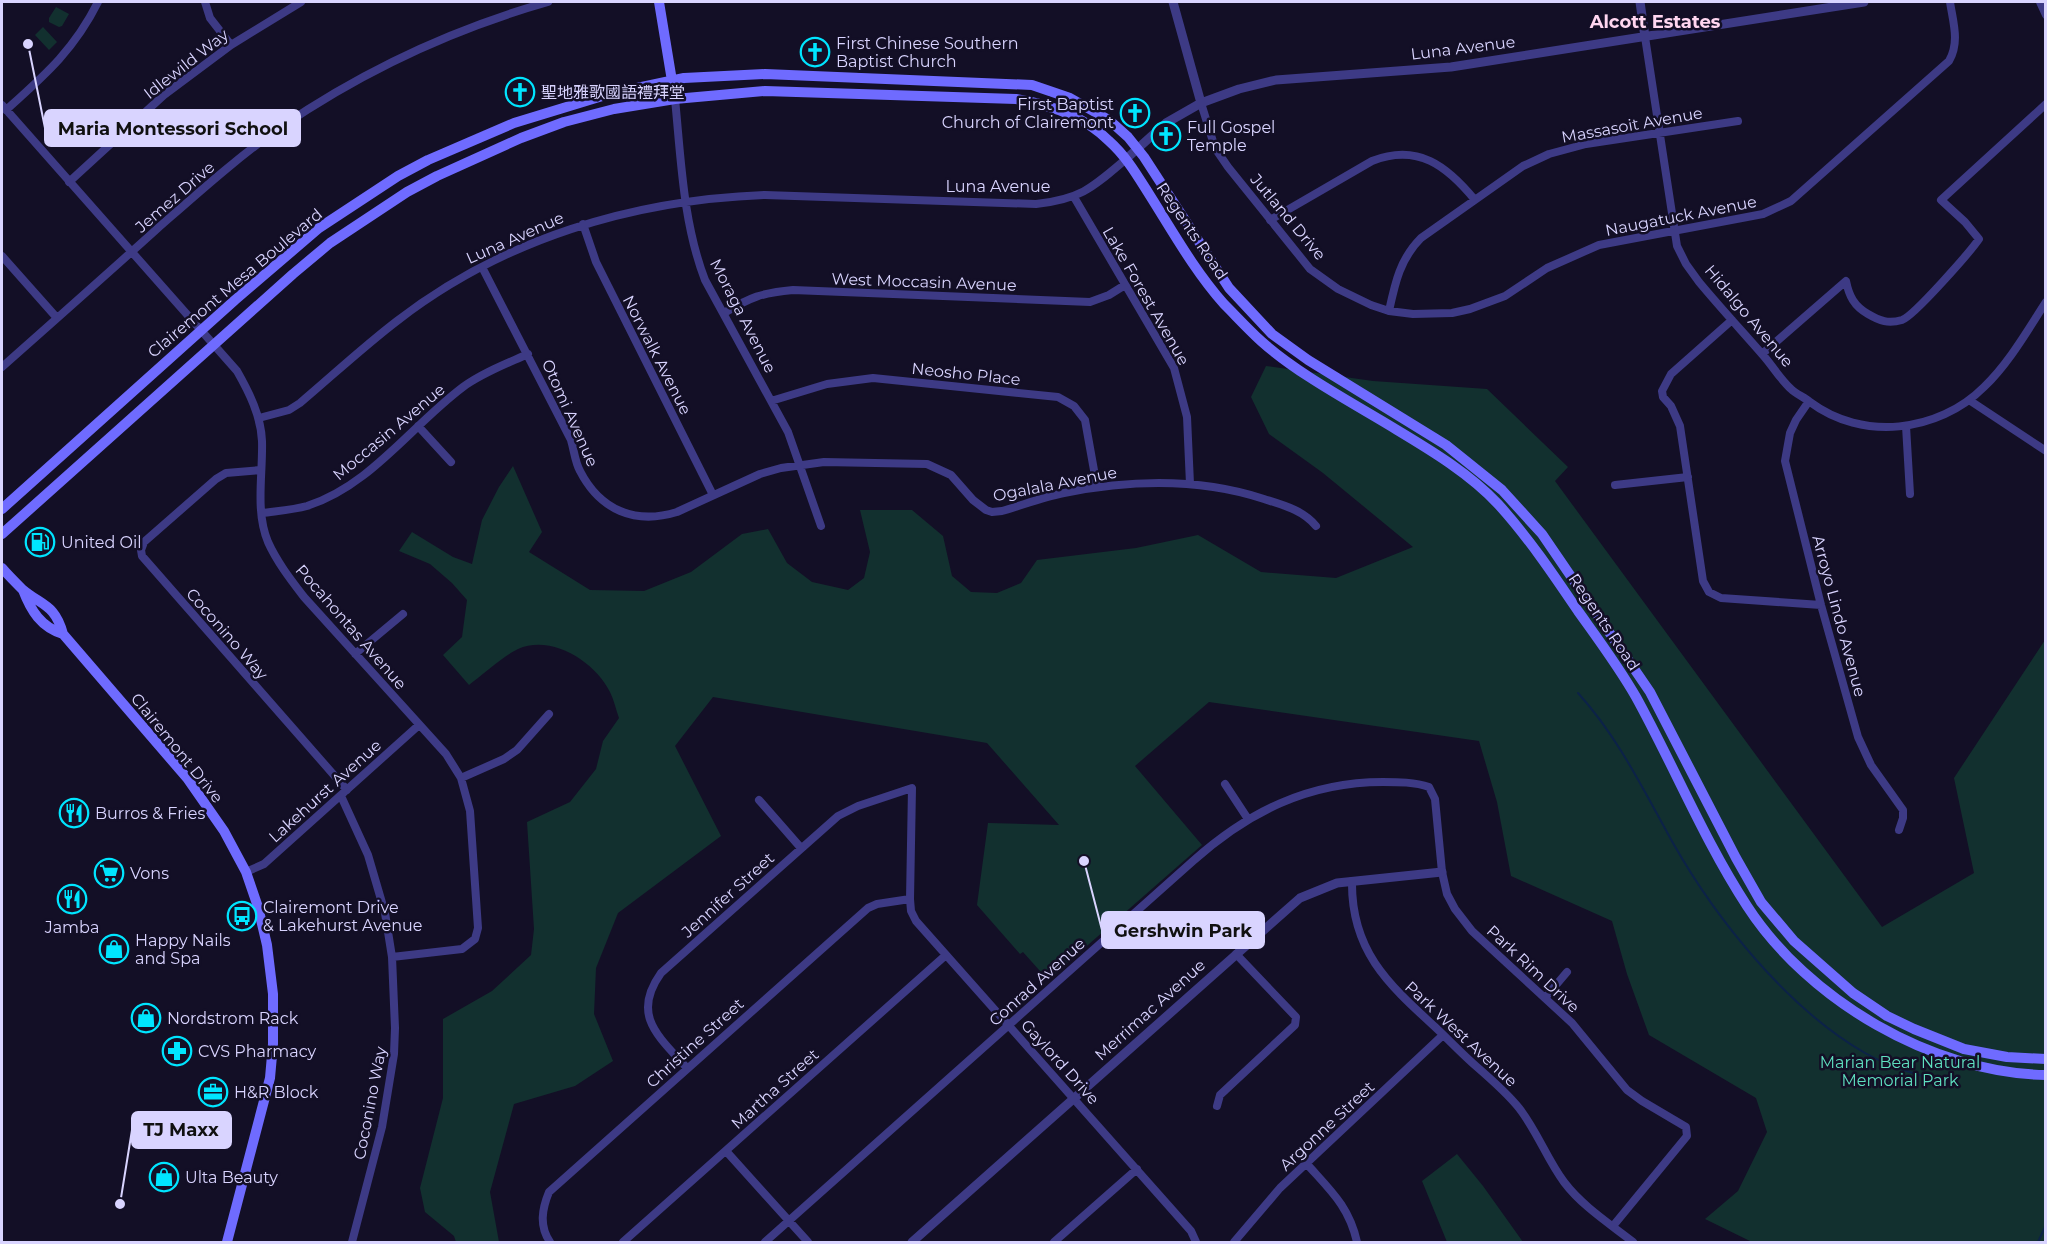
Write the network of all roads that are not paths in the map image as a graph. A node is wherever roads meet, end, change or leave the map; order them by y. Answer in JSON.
{"nodes":[{"id":1,"x":98,"y":2,"type":"edge"},
{"id":2,"x":205,"y":2,"type":"edge"},
{"id":3,"x":301,"y":2,"type":"edge"},
{"id":4,"x":548,"y":2,"type":"edge"},
{"id":5,"x":659,"y":2,"type":"edge"},
{"id":6,"x":1173,"y":2,"type":"edge"},
{"id":7,"x":1640,"y":2,"type":"edge"},
{"id":8,"x":1864,"y":2,"type":"edge"},
{"id":9,"x":1950,"y":2,"type":"edge"},
{"id":10,"x":2040,"y":2,"type":"edge"},
{"id":11,"x":2046,"y":15,"type":"edge"},
{"id":12,"x":1646,"y":37,"type":"junction"},
{"id":13,"x":231,"y":45,"type":"junction"},
{"id":14,"x":672,"y":81,"type":"junction"},
{"id":15,"x":675,"y":99,"type":"junction"},
{"id":16,"x":1202,"y":103,"type":"junction"},
{"id":17,"x":2046,"y":104,"type":"edge"},
{"id":18,"x":4,"y":107,"type":"edge"},
{"id":19,"x":1738,"y":121,"type":"dead end"},
{"id":20,"x":1661,"y":132,"type":"junction"},
{"id":21,"x":1138,"y":148,"type":"junction"},
{"id":22,"x":1126,"y":159,"type":"junction"},
{"id":23,"x":69,"y":182,"type":"junction"},
{"id":24,"x":1074,"y":197,"type":"junction"},
{"id":25,"x":1475,"y":200,"type":"junction"},
{"id":26,"x":686,"y":202,"type":"junction"},
{"id":27,"x":1270,"y":220,"type":"junction"},
{"id":28,"x":583,"y":224,"type":"junction"},
{"id":29,"x":1676,"y":231,"type":"junction"},
{"id":30,"x":132,"y":252,"type":"junction"},
{"id":31,"x":2,"y":256,"type":"edge"},
{"id":32,"x":483,"y":267,"type":"junction"},
{"id":33,"x":1125,"y":285,"type":"junction"},
{"id":34,"x":2046,"y":303,"type":"edge"},
{"id":35,"x":1389,"y":310,"type":"junction"},
{"id":36,"x":724,"y":313,"type":"junction"},
{"id":37,"x":57,"y":318,"type":"junction"},
{"id":38,"x":1732,"y":320,"type":"junction"},
{"id":39,"x":201,"y":330,"type":"junction"},
{"id":40,"x":214,"y":344,"type":"junction"},
{"id":41,"x":528,"y":354,"type":"junction"},
{"id":42,"x":1762,"y":354,"type":"junction"},
{"id":43,"x":2,"y":368,"type":"edge"},
{"id":44,"x":1969,"y":400,"type":"junction"},
{"id":45,"x":771,"y":401,"type":"junction"},
{"id":46,"x":1809,"y":402,"type":"junction"},
{"id":47,"x":259,"y":418,"type":"junction"},
{"id":48,"x":418,"y":426,"type":"junction"},
{"id":49,"x":1906,"y":426,"type":"junction"},
{"id":50,"x":2046,"y":451,"type":"edge"},
{"id":51,"x":451,"y":462,"type":"dead end"},
{"id":52,"x":801,"y":465,"type":"junction"},
{"id":53,"x":261,"y":470,"type":"junction"},
{"id":54,"x":1688,"y":477,"type":"junction"},
{"id":55,"x":1190,"y":484,"type":"junction"},
{"id":56,"x":1615,"y":485,"type":"dead end"},
{"id":57,"x":1097,"y":487,"type":"junction"},
{"id":58,"x":1910,"y":494,"type":"dead end"},
{"id":59,"x":713,"y":495,"type":"junction"},
{"id":60,"x":2,"y":509,"type":"edge"},
{"id":61,"x":262,"y":513,"type":"junction"},
{"id":62,"x":637,"y":516,"type":"joint"},
{"id":63,"x":821,"y":526,"type":"dead end"},
{"id":64,"x":1316,"y":526,"type":"dead end"},
{"id":65,"x":2,"y":534,"type":"edge"},
{"id":66,"x":2,"y":568,"type":"edge"},
{"id":67,"x":1821,"y":605,"type":"junction"},
{"id":68,"x":403,"y":614,"type":"dead end"},
{"id":69,"x":355,"y":654,"type":"junction"},
{"id":70,"x":549,"y":714,"type":"dead end"},
{"id":71,"x":419,"y":725,"type":"junction"},
{"id":72,"x":461,"y":778,"type":"junction"},
{"id":73,"x":1225,"y":784,"type":"dead end"},
{"id":74,"x":1424,"y":785,"type":"joint"},
{"id":75,"x":912,"y":788,"type":"joint"},
{"id":76,"x":344,"y":793,"type":"junction"},
{"id":77,"x":759,"y":800,"type":"dead end"},
{"id":78,"x":1248,"y":819,"type":"junction"},
{"id":79,"x":1899,"y":830,"type":"dead end"},
{"id":80,"x":801,"y":848,"type":"junction"},
{"id":81,"x":246,"y":872,"type":"junction"},
{"id":82,"x":1442,"y":872,"type":"junction"},
{"id":83,"x":1352,"y":881,"type":"junction"},
{"id":84,"x":910,"y":899,"type":"junction"},
{"id":85,"x":1236,"y":954,"type":"junction"},
{"id":86,"x":946,"y":955,"type":"junction"},
{"id":87,"x":392,"y":957,"type":"junction"},
{"id":88,"x":1567,"y":972,"type":"dead end"},
{"id":89,"x":1545,"y":998,"type":"junction"},
{"id":90,"x":1009,"y":1025,"type":"junction"},
{"id":91,"x":1443,"y":1035,"type":"junction"},
{"id":92,"x":2046,"y":1059,"type":"edge"},
{"id":93,"x":687,"y":1068,"type":"junction"},
{"id":94,"x":2046,"y":1075,"type":"edge"},
{"id":95,"x":1074,"y":1098,"type":"junction"},
{"id":96,"x":1217,"y":1106,"type":"dead end"},
{"id":97,"x":726,"y":1151,"type":"junction"},
{"id":98,"x":1306,"y":1164,"type":"junction"},
{"id":99,"x":1137,"y":1169,"type":"junction"},
{"id":100,"x":789,"y":1221,"type":"junction"},
{"id":101,"x":1613,"y":1226,"type":"junction"},
{"id":102,"x":227,"y":1242,"type":"edge"},
{"id":103,"x":352,"y":1242,"type":"edge"},
{"id":104,"x":550,"y":1242,"type":"edge"},
{"id":105,"x":622,"y":1242,"type":"edge"},
{"id":106,"x":765,"y":1242,"type":"edge"},
{"id":107,"x":808,"y":1242,"type":"edge"},
{"id":108,"x":912,"y":1242,"type":"edge"},
{"id":109,"x":1054,"y":1242,"type":"edge"},
{"id":110,"x":1196,"y":1242,"type":"edge"},
{"id":111,"x":1234,"y":1242,"type":"edge"},
{"id":112,"x":1357,"y":1242,"type":"edge"},
{"id":113,"x":1633,"y":1242,"type":"edge"}],
"edges":[{"from":1,"to":18,"type":"street"},
{"from":2,"to":13,"type":"street"},
{"from":3,"to":13,"type":"street","name":"Idlewild Way"},
{"from":4,"to":30,"type":"street","name":"Jemez Drive"},
{"from":5,"to":14,"type":"main road","name":"Moraga Avenue"},
{"from":6,"to":16,"type":"street","name":"Jutland Drive"},
{"from":7,"to":12,"type":"street","name":"Hidalgo Avenue"},
{"from":8,"to":12,"type":"street","name":"Luna Avenue"},
{"from":9,"to":29,"type":"street","name":"Naugatuck Avenue"},
{"from":10,"to":11,"type":"street"},
{"from":12,"to":16,"type":"street","name":"Luna Avenue"},
{"from":12,"to":20,"type":"street","name":"Hidalgo Avenue"},
{"from":13,"to":23,"type":"street","name":"Idlewild Way"},
{"from":14,"to":15,"type":"main road","name":"Moraga Avenue"},
{"from":14,"to":21,"type":"main road","name":"Clairemont Mesa Boulevard"},
{"from":14,"to":39,"type":"main road","name":"Clairemont Mesa Boulevard"},
{"from":15,"to":22,"type":"main road","name":"Clairemont Mesa Boulevard"},
{"from":15,"to":26,"type":"street","name":"Moraga Avenue"},
{"from":15,"to":40,"type":"main road","name":"Clairemont Mesa Boulevard"},
{"from":16,"to":21,"type":"street","name":"Luna Avenue"},
{"from":16,"to":27,"type":"street","name":"Jutland Drive"},
{"from":17,"to":42,"type":"street"},
{"from":18,"to":23,"type":"street","name":"Pocahontas Avenue"},
{"from":19,"to":20,"type":"street","name":"Massasoit Avenue"},
{"from":20,"to":25,"type":"street","name":"Massasoit Avenue"},
{"from":20,"to":29,"type":"street","name":"Hidalgo Avenue"},
{"from":21,"to":22,"type":"street","name":"Luna Avenue"},
{"from":21,"to":92,"type":"main road","name":"Regents Road"},
{"from":22,"to":24,"type":"street","name":"Luna Avenue"},
{"from":22,"to":94,"type":"main road","name":"Regents Road"},
{"from":23,"to":30,"type":"street","name":"Pocahontas Avenue"},
{"from":24,"to":26,"type":"street","name":"Luna Avenue"},
{"from":24,"to":33,"type":"street","name":"Lake Forest Avenue"},
{"from":25,"to":27,"type":"street"},
{"from":25,"to":35,"type":"street","name":"Massasoit Avenue"},
{"from":26,"to":28,"type":"street","name":"Luna Avenue"},
{"from":26,"to":36,"type":"street","name":"Moraga Avenue"},
{"from":27,"to":35,"type":"street","name":"Jutland Drive"},
{"from":28,"to":32,"type":"street","name":"Luna Avenue"},
{"from":28,"to":59,"type":"street","name":"Norwalk Avenue"},
{"from":29,"to":35,"type":"street","name":"Naugatuck Avenue"},
{"from":29,"to":38,"type":"street","name":"Hidalgo Avenue"},
{"from":30,"to":37,"type":"street","name":"Jemez Drive"},
{"from":30,"to":39,"type":"street","name":"Pocahontas Avenue"},
{"from":31,"to":37,"type":"street"},
{"from":32,"to":41,"type":"street","name":"Otomi Avenue"},
{"from":32,"to":47,"type":"street","name":"Luna Avenue"},
{"from":33,"to":36,"type":"street","name":"West Moccasin Avenue"},
{"from":33,"to":55,"type":"street","name":"Lake Forest Avenue"},
{"from":34,"to":44,"type":"street","name":"Hidalgo Avenue"},
{"from":36,"to":45,"type":"street","name":"Moraga Avenue"},
{"from":37,"to":43,"type":"street","name":"Jemez Drive"},
{"from":38,"to":42,"type":"street","name":"Hidalgo Avenue"},
{"from":38,"to":54,"type":"street"},
{"from":39,"to":40,"type":"street","name":"Pocahontas Avenue"},
{"from":39,"to":60,"type":"main road","name":"Clairemont Mesa Boulevard"},
{"from":40,"to":47,"type":"street","name":"Pocahontas Avenue"},
{"from":40,"to":65,"type":"main road","name":"Clairemont Mesa Boulevard"},
{"from":41,"to":48,"type":"street","name":"Moccasin Avenue"},
{"from":41,"to":62,"type":"street","name":"Otomi Avenue"},
{"from":42,"to":46,"type":"street","name":"Hidalgo Avenue"},
{"from":44,"to":49,"type":"street","name":"Hidalgo Avenue"},
{"from":44,"to":50,"type":"street"},
{"from":45,"to":52,"type":"street","name":"Moraga Avenue"},
{"from":45,"to":57,"type":"street","name":"Neosho Place"},
{"from":46,"to":49,"type":"street","name":"Hidalgo Avenue"},
{"from":46,"to":67,"type":"street","name":"Arroyo Lindo Avenue"},
{"from":47,"to":53,"type":"street","name":"Pocahontas Avenue"},
{"from":48,"to":51,"type":"street"},
{"from":48,"to":61,"type":"street","name":"Moccasin Avenue"},
{"from":49,"to":58,"type":"street"},
{"from":52,"to":57,"type":"street","name":"Ogalala Avenue"},
{"from":52,"to":59,"type":"street","name":"Ogalala Avenue"},
{"from":52,"to":63,"type":"street","name":"Moraga Avenue"},
{"from":53,"to":61,"type":"street","name":"Pocahontas Avenue"},
{"from":53,"to":76,"type":"street","name":"Coconino Way"},
{"from":54,"to":56,"type":"street"},
{"from":54,"to":67,"type":"street"},
{"from":55,"to":57,"type":"street","name":"Ogalala Avenue"},
{"from":55,"to":64,"type":"street","name":"Ogalala Avenue"},
{"from":59,"to":62,"type":"street","name":"Ogalala Avenue"},
{"from":61,"to":69,"type":"street","name":"Pocahontas Avenue"},
{"from":66,"to":81,"type":"main road","name":"Clairemont Drive"},
{"from":67,"to":79,"type":"street","name":"Arroyo Lindo Avenue"},
{"from":68,"to":69,"type":"street"},
{"from":69,"to":71,"type":"street","name":"Pocahontas Avenue"},
{"from":70,"to":72,"type":"street"},
{"from":71,"to":72,"type":"street","name":"Pocahontas Avenue"},
{"from":71,"to":76,"type":"street","name":"Lakehurst Avenue"},
{"from":72,"to":87,"type":"street","name":"Pocahontas Avenue"},
{"from":73,"to":78,"type":"street"},
{"from":74,"to":78,"type":"street","name":"Conrad Avenue"},
{"from":74,"to":82,"type":"street","name":"Park Rim Drive"},
{"from":75,"to":80,"type":"street","name":"Jennifer Street"},
{"from":75,"to":84,"type":"street","name":"Gaylord Drive"},
{"from":76,"to":81,"type":"street","name":"Lakehurst Avenue"},
{"from":76,"to":87,"type":"street","name":"Coconino Way"},
{"from":77,"to":80,"type":"street"},
{"from":78,"to":90,"type":"street","name":"Conrad Avenue"},
{"from":80,"to":93,"type":"street","name":"Jennifer Street"},
{"from":81,"to":102,"type":"main road","name":"Clairemont Drive"},
{"from":82,"to":83,"type":"street","name":"Merrimac Avenue"},
{"from":82,"to":89,"type":"street","name":"Park Rim Drive"},
{"from":83,"to":85,"type":"street","name":"Merrimac Avenue"},
{"from":83,"to":91,"type":"street","name":"Park West Avenue"},
{"from":84,"to":86,"type":"street","name":"Gaylord Drive"},
{"from":84,"to":93,"type":"street","name":"Christine Street"},
{"from":85,"to":95,"type":"street","name":"Merrimac Avenue"},
{"from":85,"to":96,"type":"street"},
{"from":86,"to":90,"type":"street","name":"Gaylord Drive"},
{"from":86,"to":97,"type":"street","name":"Martha Street"},
{"from":87,"to":103,"type":"street","name":"Coconino Way"},
{"from":88,"to":89,"type":"street"},
{"from":89,"to":101,"type":"street","name":"Park Rim Drive"},
{"from":90,"to":95,"type":"street","name":"Gaylord Drive"},
{"from":90,"to":100,"type":"street","name":"Conrad Avenue"},
{"from":91,"to":98,"type":"street","name":"Argonne Street"},
{"from":91,"to":101,"type":"street","name":"Park West Avenue"},
{"from":93,"to":104,"type":"street","name":"Christine Street"},
{"from":95,"to":99,"type":"street","name":"Gaylord Drive"},
{"from":95,"to":108,"type":"street","name":"Merrimac Avenue"},
{"from":97,"to":100,"type":"street"},
{"from":97,"to":105,"type":"street","name":"Martha Street"},
{"from":98,"to":111,"type":"street","name":"Argonne Street"},
{"from":98,"to":112,"type":"street"},
{"from":99,"to":109,"type":"street"},
{"from":99,"to":110,"type":"street","name":"Gaylord Drive"},
{"from":100,"to":106,"type":"street","name":"Conrad Avenue"},
{"from":100,"to":107,"type":"street"},
{"from":101,"to":113,"type":"street","name":"Park West Avenue"}]}
